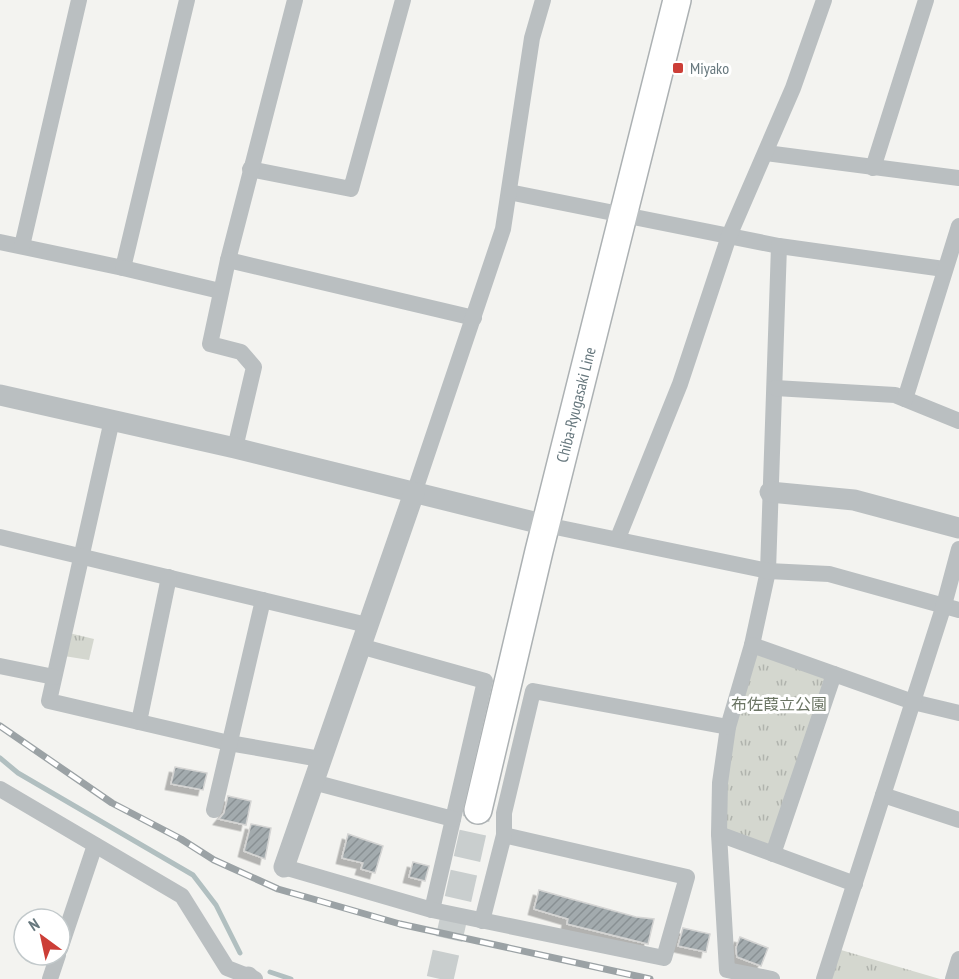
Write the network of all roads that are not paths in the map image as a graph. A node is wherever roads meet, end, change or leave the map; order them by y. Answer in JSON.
{"nodes":[{"id":1,"x":79,"y":0,"type":"edge"},
{"id":2,"x":187,"y":0,"type":"edge"},
{"id":3,"x":295,"y":0,"type":"edge"},
{"id":4,"x":403,"y":0,"type":"edge"},
{"id":5,"x":543,"y":0,"type":"edge"},
{"id":6,"x":677,"y":0,"type":"edge"},
{"id":7,"x":824,"y":0,"type":"edge"},
{"id":8,"x":926,"y":0,"type":"edge"},
{"id":9,"x":766,"y":153,"type":"junction"},
{"id":10,"x":873,"y":168,"type":"junction"},
{"id":11,"x":250,"y":169,"type":"junction"},
{"id":12,"x":959,"y":178,"type":"edge"},
{"id":13,"x":509,"y":192,"type":"junction"},
{"id":14,"x":624,"y":215,"type":"junction"},
{"id":15,"x":959,"y":226,"type":"edge"},
{"id":16,"x":729,"y":237,"type":"junction"},
{"id":17,"x":0,"y":242,"type":"edge"},
{"id":18,"x":22,"y":246,"type":"junction"},
{"id":19,"x":779,"y":246,"type":"junction"},
{"id":20,"x":228,"y":261,"type":"junction"},
{"id":21,"x":123,"y":268,"type":"junction"},
{"id":22,"x":944,"y":269,"type":"junction"},
{"id":23,"x":220,"y":291,"type":"junction"},
{"id":24,"x":474,"y":318,"type":"junction"},
{"id":25,"x":775,"y":388,"type":"junction"},
{"id":26,"x":0,"y":395,"type":"edge"},
{"id":27,"x":905,"y":399,"type":"junction"},
{"id":28,"x":112,"y":420,"type":"junction"},
{"id":29,"x":959,"y":421,"type":"edge"},
{"id":30,"x":235,"y":448,"type":"junction"},
{"id":31,"x":770,"y":492,"type":"junction"},
{"id":32,"x":414,"y":493,"type":"junction"},
{"id":33,"x":546,"y":525,"type":"junction"},
{"id":34,"x":959,"y":528,"type":"edge"},
{"id":35,"x":0,"y":537,"type":"edge"},
{"id":36,"x":618,"y":537,"type":"junction"},
{"id":37,"x":959,"y":549,"type":"edge"},
{"id":38,"x":82,"y":556,"type":"junction"},
{"id":39,"x":768,"y":571,"type":"junction"},
{"id":40,"x":169,"y":577,"type":"junction"},
{"id":41,"x":263,"y":600,"type":"junction"},
{"id":42,"x":951,"y":607,"type":"edge"},
{"id":43,"x":367,"y":625,"type":"junction"},
{"id":44,"x":752,"y":645,"type":"junction"},
{"id":45,"x":360,"y":646,"type":"junction"},
{"id":46,"x":0,"y":666,"type":"edge"},
{"id":47,"x":834,"y":674,"type":"junction"},
{"id":48,"x":54,"y":677,"type":"junction"},
{"id":49,"x":913,"y":702,"type":"junction"},
{"id":50,"x":959,"y":712,"type":"edge"},
{"id":51,"x":139,"y":722,"type":"junction"},
{"id":52,"x":728,"y":727,"type":"junction"},
{"id":53,"x":229,"y":743,"type":"junction"},
{"id":54,"x":320,"y":759,"type":"junction"},
{"id":55,"x":313,"y":782,"type":"junction"},
{"id":56,"x":0,"y":789,"type":"edge"},
{"id":57,"x":883,"y":795,"type":"junction"},
{"id":58,"x":213,"y":810,"type":"dead end"},
{"id":59,"x":466,"y":814,"type":"junction"},
{"id":60,"x":959,"y":820,"type":"edge"},
{"id":61,"x":719,"y":834,"type":"junction"},
{"id":62,"x":504,"y":835,"type":"junction"},
{"id":63,"x":94,"y":845,"type":"junction"},
{"id":64,"x":773,"y":854,"type":"junction"},
{"id":65,"x":284,"y":867,"type":"joint"},
{"id":66,"x":855,"y":884,"type":"junction"},
{"id":67,"x":432,"y":910,"type":"junction"},
{"id":68,"x":72,"y":912,"type":"edge"},
{"id":69,"x":482,"y":921,"type":"junction"},
{"id":70,"x":959,"y":959,"type":"edge"},
{"id":71,"x":250,"y":978,"type":"edge"},
{"id":72,"x":772,"y":979,"type":"edge"},
{"id":73,"x":824,"y":979,"type":"edge"},
{"id":74,"x":952,"y":979,"type":"edge"}],
"edges":[{"from":1,"to":18,"type":"street"},
{"from":2,"to":21,"type":"street"},
{"from":3,"to":11,"type":"street"},
{"from":4,"to":11,"type":"street"},
{"from":5,"to":13,"type":"street"},
{"from":6,"to":14,"type":"main road","name":"Chiba-Ryugasaki Line"},
{"from":7,"to":9,"type":"street"},
{"from":8,"to":10,"type":"street"},
{"from":9,"to":10,"type":"street"},
{"from":9,"to":16,"type":"street"},
{"from":10,"to":12,"type":"street"},
{"from":11,"to":20,"type":"street"},
{"from":13,"to":14,"type":"street"},
{"from":13,"to":24,"type":"street"},
{"from":14,"to":16,"type":"street"},
{"from":14,"to":33,"type":"main road","name":"Chiba-Ryugasaki Line"},
{"from":15,"to":22,"type":"street"},
{"from":16,"to":19,"type":"street"},
{"from":16,"to":36,"type":"street"},
{"from":17,"to":18,"type":"street"},
{"from":18,"to":21,"type":"street"},
{"from":19,"to":22,"type":"street"},
{"from":19,"to":25,"type":"street"},
{"from":20,"to":23,"type":"street"},
{"from":20,"to":24,"type":"street"},
{"from":21,"to":23,"type":"street"},
{"from":22,"to":27,"type":"street"},
{"from":23,"to":30,"type":"street"},
{"from":24,"to":32,"type":"street"},
{"from":25,"to":27,"type":"street"},
{"from":25,"to":31,"type":"street"},
{"from":26,"to":28,"type":"street"},
{"from":27,"to":29,"type":"street"},
{"from":28,"to":30,"type":"street"},
{"from":28,"to":38,"type":"street"},
{"from":30,"to":32,"type":"street"},
{"from":31,"to":34,"type":"street"},
{"from":31,"to":39,"type":"street"},
{"from":32,"to":33,"type":"street"},
{"from":32,"to":43,"type":"street"},
{"from":33,"to":36,"type":"street"},
{"from":33,"to":59,"type":"main road","name":"Chiba-Ryugasaki Line"},
{"from":35,"to":38,"type":"street"},
{"from":36,"to":39,"type":"street"},
{"from":37,"to":42,"type":"street"},
{"from":38,"to":40,"type":"street"},
{"from":38,"to":48,"type":"street"},
{"from":39,"to":42,"type":"street"},
{"from":39,"to":44,"type":"street"},
{"from":40,"to":41,"type":"street"},
{"from":40,"to":51,"type":"street"},
{"from":41,"to":43,"type":"street"},
{"from":41,"to":53,"type":"street"},
{"from":42,"to":49,"type":"street"},
{"from":43,"to":45,"type":"street"},
{"from":44,"to":47,"type":"street"},
{"from":44,"to":52,"type":"street"},
{"from":45,"to":54,"type":"street"},
{"from":45,"to":59,"type":"street"},
{"from":46,"to":48,"type":"street"},
{"from":47,"to":49,"type":"street"},
{"from":47,"to":64,"type":"street"},
{"from":48,"to":51,"type":"street"},
{"from":49,"to":50,"type":"street"},
{"from":49,"to":57,"type":"street"},
{"from":51,"to":53,"type":"street"},
{"from":52,"to":61,"type":"street"},
{"from":52,"to":62,"type":"street"},
{"from":53,"to":54,"type":"street"},
{"from":53,"to":58,"type":"street"},
{"from":54,"to":55,"type":"street"},
{"from":55,"to":59,"type":"street"},
{"from":55,"to":65,"type":"street"},
{"from":56,"to":63,"type":"street"},
{"from":57,"to":60,"type":"street"},
{"from":57,"to":66,"type":"street"},
{"from":59,"to":67,"type":"street"},
{"from":61,"to":64,"type":"street"},
{"from":61,"to":72,"type":"street"},
{"from":62,"to":69,"type":"street"},
{"from":62,"to":69,"type":"street"},
{"from":63,"to":68,"type":"street"},
{"from":63,"to":71,"type":"street"},
{"from":64,"to":66,"type":"street"},
{"from":65,"to":67,"type":"street"},
{"from":66,"to":73,"type":"street"},
{"from":67,"to":69,"type":"street"},
{"from":70,"to":74,"type":"street"}]}
